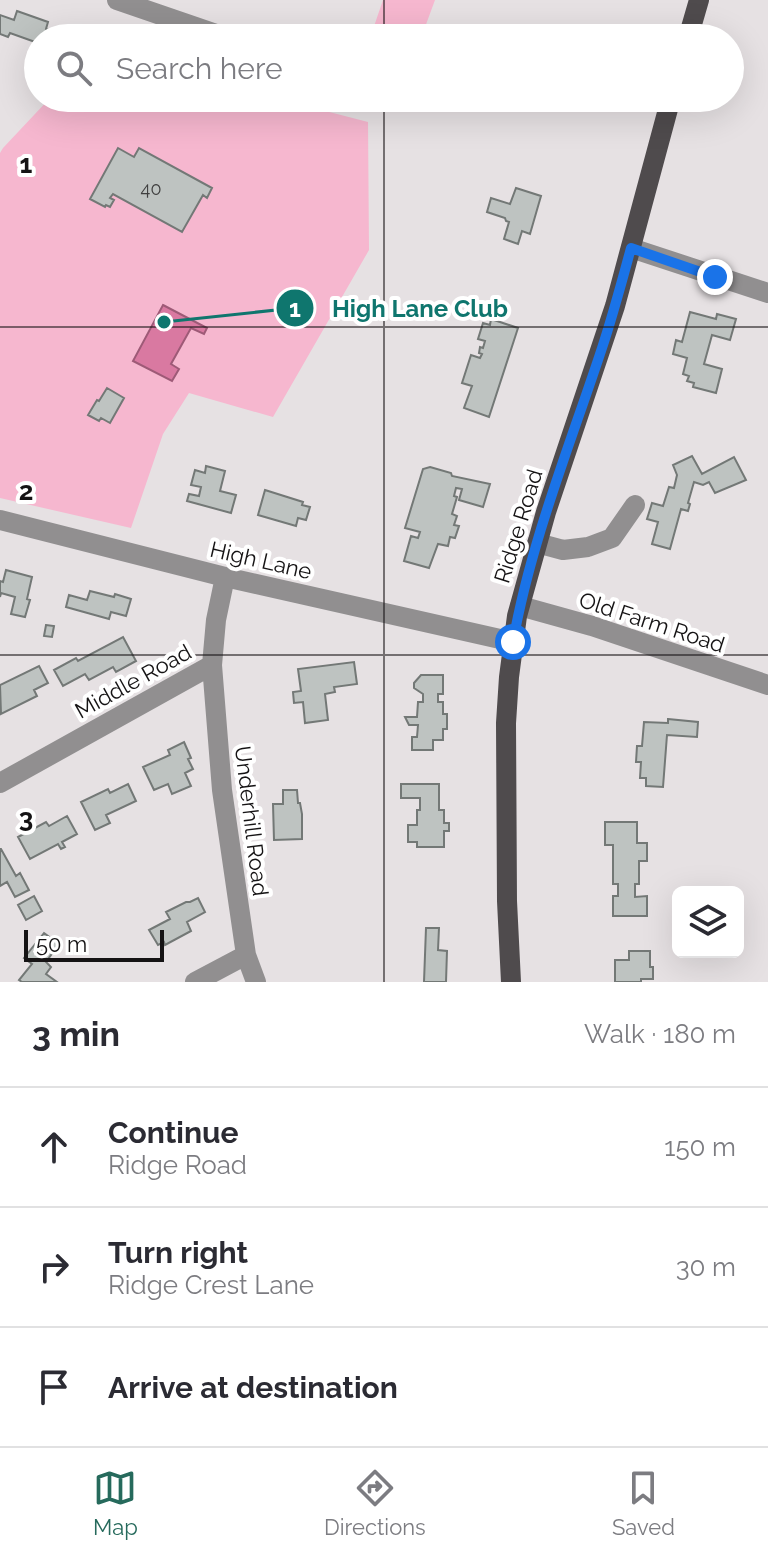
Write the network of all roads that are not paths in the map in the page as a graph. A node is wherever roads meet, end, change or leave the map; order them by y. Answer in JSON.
{"nodes":[{"id":1,"x":699,"y":0,"type":"edge"},
{"id":2,"x":121,"y":1,"type":"edge"},
{"id":3,"x":187,"y":24,"type":"edge"},
{"id":4,"x":692,"y":24,"type":"edge"},
{"id":5,"x":667,"y":112,"type":"edge"},
{"id":6,"x":631,"y":248,"type":"junction"},
{"id":7,"x":768,"y":293,"type":"edge"},
{"id":8,"x":635,"y":505,"type":"dead end"},
{"id":9,"x":0,"y":520,"type":"edge"},
{"id":10,"x":537,"y":543,"type":"junction"},
{"id":11,"x":225,"y":577,"type":"junction"},
{"id":12,"x":520,"y":606,"type":"junction"},
{"id":13,"x":513,"y":642,"type":"junction"},
{"id":14,"x":212,"y":665,"type":"junction"},
{"id":15,"x":768,"y":685,"type":"edge"},
{"id":16,"x":0,"y":783,"type":"edge"},
{"id":17,"x":246,"y":955,"type":"junction"},
{"id":18,"x":195,"y":982,"type":"edge"},
{"id":19,"x":256,"y":982,"type":"edge"},
{"id":20,"x":511,"y":982,"type":"edge"}],
"edges":[{"from":1,"to":4,"type":"main road"},
{"from":2,"to":3,"type":"street"},
{"from":5,"to":6,"type":"main road","name":"Ridge Road"},
{"from":6,"to":7,"type":"street"},
{"from":6,"to":10,"type":"main road","name":"Ridge Road"},
{"from":8,"to":10,"type":"street"},
{"from":9,"to":11,"type":"street","name":"High Lane"},
{"from":10,"to":12,"type":"main road","name":"Ridge Road"},
{"from":11,"to":13,"type":"street","name":"High Lane"},
{"from":11,"to":14,"type":"street","name":"Middle Road"},
{"from":12,"to":13,"type":"main road","name":"Ridge Road"},
{"from":12,"to":15,"type":"street","name":"Old Farm Road"},
{"from":13,"to":20,"type":"main road","name":"Ridge Road"},
{"from":14,"to":16,"type":"street","name":"Middle Road"},
{"from":14,"to":17,"type":"street","name":"Underhill Road"},
{"from":17,"to":18,"type":"street"},
{"from":17,"to":19,"type":"street","name":"Underhill Road"}]}
